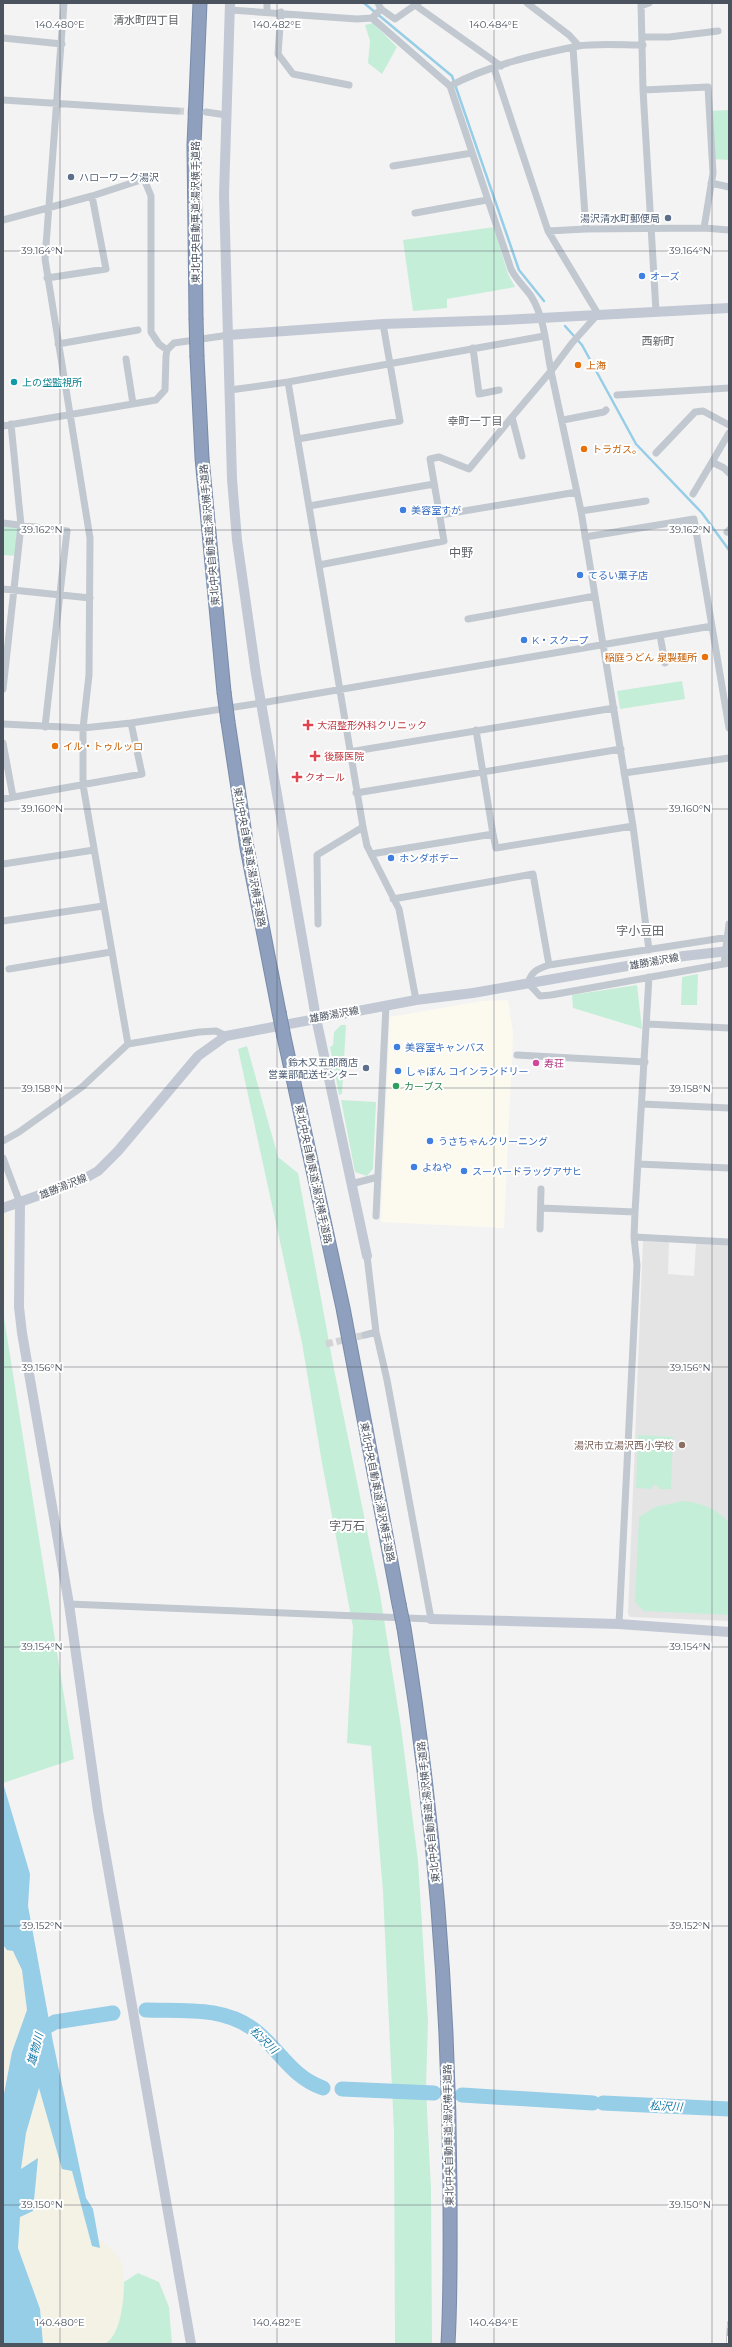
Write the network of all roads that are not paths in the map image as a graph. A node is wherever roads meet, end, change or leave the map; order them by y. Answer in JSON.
{"nodes":[{"id":1,"x":64,"y":3,"type":"edge"},
{"id":2,"x":200,"y":3,"type":"edge"},
{"id":3,"x":267,"y":3,"type":"edge"},
{"id":4,"x":527,"y":3,"type":"edge"},
{"id":5,"x":649,"y":3,"type":"edge"},
{"id":6,"x":416,"y":4,"type":"edge"},
{"id":7,"x":641,"y":5,"type":"edge"},
{"id":8,"x":230,"y":6,"type":"edge"},
{"id":9,"x":380,"y":6,"type":"edge"},
{"id":10,"x":267,"y":11,"type":"junction"},
{"id":11,"x":281,"y":12,"type":"junction"},
{"id":12,"x":372,"y":18,"type":"junction"},
{"id":13,"x":718,"y":31,"type":"dead end"},
{"id":14,"x":3,"y":38,"type":"edge"},
{"id":15,"x":643,"y":41,"type":"junction"},
{"id":16,"x":62,"y":44,"type":"junction"},
{"id":17,"x":576,"y":47,"type":"junction"},
{"id":18,"x":497,"y":67,"type":"junction"},
{"id":19,"x":349,"y":85,"type":"dead end"},
{"id":20,"x":450,"y":86,"type":"junction"},
{"id":21,"x":643,"y":90,"type":"junction"},
{"id":22,"x":3,"y":100,"type":"edge"},
{"id":23,"x":56,"y":105,"type":"junction"},
{"id":24,"x":177,"y":111,"type":"tunnel mouth"},
{"id":25,"x":206,"y":112,"type":"tunnel mouth"},
{"id":26,"x":226,"y":115,"type":"junction"},
{"id":27,"x":472,"y":153,"type":"junction"},
{"id":28,"x":393,"y":166,"type":"dead end"},
{"id":29,"x":711,"y":183,"type":"junction"},
{"id":30,"x":729,"y":186,"type":"edge"},
{"id":31,"x":92,"y":196,"type":"junction"},
{"id":32,"x":487,"y":200,"type":"junction"},
{"id":33,"x":48,"y":209,"type":"junction"},
{"id":34,"x":415,"y":213,"type":"dead end"},
{"id":35,"x":3,"y":220,"type":"edge"},
{"id":36,"x":650,"y":227,"type":"junction"},
{"id":37,"x":704,"y":228,"type":"junction"},
{"id":38,"x":586,"y":229,"type":"junction"},
{"id":39,"x":729,"y":230,"type":"edge"},
{"id":40,"x":548,"y":231,"type":"junction"},
{"id":41,"x":47,"y":278,"type":"junction"},
{"id":42,"x":729,"y":308,"type":"edge"},
{"id":43,"x":656,"y":311,"type":"junction"},
{"id":44,"x":598,"y":314,"type":"junction"},
{"id":45,"x":540,"y":318,"type":"junction"},
{"id":46,"x":383,"y":324,"type":"junction"},
{"id":47,"x":138,"y":330,"type":"dead end"},
{"id":48,"x":229,"y":335,"type":"junction"},
{"id":49,"x":544,"y":336,"type":"junction"},
{"id":50,"x":58,"y":344,"type":"junction"},
{"id":51,"x":473,"y":348,"type":"junction"},
{"id":52,"x":167,"y":350,"type":"junction"},
{"id":53,"x":126,"y":359,"type":"dead end"},
{"id":54,"x":390,"y":363,"type":"junction"},
{"id":55,"x":552,"y":371,"type":"junction"},
{"id":56,"x":288,"y":382,"type":"junction"},
{"id":57,"x":729,"y":388,"type":"edge"},
{"id":58,"x":230,"y":390,"type":"junction"},
{"id":59,"x":499,"y":390,"type":"dead end"},
{"id":60,"x":617,"y":395,"type":"dead end"},
{"id":61,"x":133,"y":404,"type":"junction"},
{"id":62,"x":606,"y":410,"type":"dead end"},
{"id":63,"x":70,"y":414,"type":"junction"},
{"id":64,"x":512,"y":417,"type":"junction"},
{"id":65,"x":563,"y":420,"type":"junction"},
{"id":66,"x":11,"y":424,"type":"junction"},
{"id":67,"x":729,"y":425,"type":"edge"},
{"id":68,"x":3,"y":426,"type":"edge"},
{"id":69,"x":729,"y":432,"type":"edge"},
{"id":70,"x":298,"y":439,"type":"junction"},
{"id":71,"x":656,"y":453,"type":"dead end"},
{"id":72,"x":522,"y":456,"type":"dead end"},
{"id":73,"x":712,"y":462,"type":"junction"},
{"id":74,"x":729,"y":474,"type":"edge"},
{"id":75,"x":434,"y":484,"type":"junction"},
{"id":76,"x":577,"y":492,"type":"junction"},
{"id":77,"x":693,"y":494,"type":"dead end"},
{"id":78,"x":646,"y":501,"type":"dead end"},
{"id":79,"x":309,"y":506,"type":"junction"},
{"id":80,"x":582,"y":511,"type":"junction"},
{"id":81,"x":440,"y":515,"type":"junction"},
{"id":82,"x":3,"y":523,"type":"edge"},
{"id":83,"x":21,"y":525,"type":"junction"},
{"id":84,"x":586,"y":537,"type":"junction"},
{"id":85,"x":319,"y":564,"type":"junction"},
{"id":86,"x":3,"y":589,"type":"edge"},
{"id":87,"x":14,"y":590,"type":"junction"},
{"id":88,"x":60,"y":595,"type":"junction"},
{"id":89,"x":595,"y":596,"type":"junction"},
{"id":90,"x":90,"y":598,"type":"junction"},
{"id":91,"x":468,"y":618,"type":"dead end"},
{"id":92,"x":712,"y":626,"type":"junction"},
{"id":93,"x":660,"y":635,"type":"junction"},
{"id":94,"x":604,"y":645,"type":"junction"},
{"id":95,"x":665,"y":662,"type":"dead end"},
{"id":96,"x":339,"y":688,"type":"junction"},
{"id":97,"x":3,"y":689,"type":"edge"},
{"id":98,"x":261,"y":703,"type":"junction"},
{"id":99,"x":614,"y":708,"type":"junction"},
{"id":100,"x":131,"y":722,"type":"junction"},
{"id":101,"x":3,"y":724,"type":"edge"},
{"id":102,"x":45,"y":727,"type":"junction"},
{"id":103,"x":83,"y":728,"type":"junction"},
{"id":104,"x":729,"y":728,"type":"edge"},
{"id":105,"x":476,"y":730,"type":"junction"},
{"id":106,"x":3,"y":743,"type":"edge"},
{"id":107,"x":621,"y":749,"type":"junction"},
{"id":108,"x":349,"y":752,"type":"junction"},
{"id":109,"x":729,"y":758,"type":"edge"},
{"id":110,"x":483,"y":771,"type":"junction"},
{"id":111,"x":624,"y":774,"type":"junction"},
{"id":112,"x":83,"y":785,"type":"junction"},
{"id":113,"x":356,"y":793,"type":"junction"},
{"id":114,"x":13,"y":798,"type":"junction"},
{"id":115,"x":3,"y":799,"type":"edge"},
{"id":116,"x":633,"y":826,"type":"junction"},
{"id":117,"x":363,"y":827,"type":"junction"},
{"id":118,"x":493,"y":834,"type":"junction"},
{"id":119,"x":94,"y":850,"type":"junction"},
{"id":120,"x":371,"y":854,"type":"junction"},
{"id":121,"x":3,"y":864,"type":"edge"},
{"id":122,"x":393,"y":899,"type":"junction"},
{"id":123,"x":103,"y":906,"type":"junction"},
{"id":124,"x":3,"y":920,"type":"edge"},
{"id":125,"x":318,"y":924,"type":"dead end"},
{"id":126,"x":729,"y":924,"type":"edge"},
{"id":127,"x":728,"y":938,"type":"edge"},
{"id":128,"x":649,"y":950,"type":"junction"},
{"id":129,"x":729,"y":951,"type":"edge"},
{"id":130,"x":111,"y":952,"type":"junction"},
{"id":131,"x":726,"y":964,"type":"edge"},
{"id":132,"x":548,"y":965,"type":"junction"},
{"id":133,"x":9,"y":970,"type":"dead end"},
{"id":134,"x":649,"y":977,"type":"junction"},
{"id":135,"x":528,"y":983,"type":"junction"},
{"id":136,"x":416,"y":1000,"type":"junction"},
{"id":137,"x":386,"y":1005,"type":"junction"},
{"id":138,"x":316,"y":1018,"type":"junction"},
{"id":139,"x":647,"y":1024,"type":"junction"},
{"id":140,"x":729,"y":1028,"type":"edge"},
{"id":141,"x":226,"y":1036,"type":"junction"},
{"id":142,"x":128,"y":1044,"type":"junction"},
{"id":143,"x":518,"y":1055,"type":"dead end"},
{"id":144,"x":645,"y":1062,"type":"junction"},
{"id":145,"x":642,"y":1104,"type":"junction"},
{"id":146,"x":729,"y":1108,"type":"edge"},
{"id":147,"x":3,"y":1141,"type":"edge"},
{"id":148,"x":3,"y":1158,"type":"edge"},
{"id":149,"x":638,"y":1164,"type":"junction"},
{"id":150,"x":729,"y":1168,"type":"edge"},
{"id":151,"x":378,"y":1177,"type":"junction"},
{"id":152,"x":351,"y":1184,"type":"junction"},
{"id":153,"x":541,"y":1190,"type":"dead end"},
{"id":154,"x":20,"y":1203,"type":"junction"},
{"id":155,"x":3,"y":1208,"type":"edge"},
{"id":156,"x":541,"y":1208,"type":"junction"},
{"id":157,"x":635,"y":1212,"type":"junction"},
{"id":158,"x":376,"y":1216,"type":"dead end"},
{"id":159,"x":540,"y":1229,"type":"dead end"},
{"id":160,"x":634,"y":1237,"type":"junction"},
{"id":161,"x":729,"y":1242,"type":"edge"},
{"id":162,"x":367,"y":1256,"type":"joint"},
{"id":163,"x":376,"y":1332,"type":"junction"},
{"id":164,"x":364,"y":1336,"type":"tunnel mouth"},
{"id":165,"x":69,"y":1604,"type":"junction"},
{"id":166,"x":431,"y":1619,"type":"junction"},
{"id":167,"x":619,"y":1624,"type":"junction"},
{"id":168,"x":729,"y":1632,"type":"edge"},
{"id":169,"x":191,"y":2344,"type":"edge"},
{"id":170,"x":448,"y":2344,"type":"edge"}],
"edges":[{"from":1,"to":16,"type":"street"},
{"from":2,"to":170,"type":"highway","name":"東北中央自動車道;湯沢横手道路","bridge":true},
{"from":3,"to":10,"type":"street"},
{"from":4,"to":17,"type":"street"},
{"from":5,"to":7,"type":"street"},
{"from":6,"to":9,"type":"street"},
{"from":6,"to":18,"type":"street"},
{"from":7,"to":15,"type":"street"},
{"from":8,"to":10,"type":"street"},
{"from":8,"to":26,"type":"street"},
{"from":9,"to":12,"type":"street"},
{"from":10,"to":11,"type":"street"},
{"from":11,"to":12,"type":"street"},
{"from":11,"to":19,"type":"street"},
{"from":12,"to":20,"type":"street"},
{"from":13,"to":15,"type":"street"},
{"from":14,"to":16,"type":"street"},
{"from":15,"to":17,"type":"street"},
{"from":15,"to":21,"type":"street"},
{"from":16,"to":23,"type":"street"},
{"from":17,"to":18,"type":"street"},
{"from":17,"to":38,"type":"street"},
{"from":18,"to":20,"type":"street"},
{"from":18,"to":40,"type":"street"},
{"from":20,"to":27,"type":"street"},
{"from":21,"to":29,"type":"street"},
{"from":21,"to":36,"type":"street"},
{"from":22,"to":23,"type":"street"},
{"from":23,"to":24,"type":"street"},
{"from":23,"to":33,"type":"street"},
{"from":25,"to":26,"type":"street"},
{"from":26,"to":48,"type":"street"},
{"from":27,"to":28,"type":"street"},
{"from":27,"to":32,"type":"street"},
{"from":29,"to":30,"type":"street"},
{"from":29,"to":37,"type":"street"},
{"from":31,"to":33,"type":"street"},
{"from":31,"to":41,"type":"street"},
{"from":31,"to":52,"type":"street"},
{"from":32,"to":34,"type":"street"},
{"from":32,"to":45,"type":"street"},
{"from":33,"to":35,"type":"street"},
{"from":33,"to":41,"type":"street"},
{"from":36,"to":37,"type":"street"},
{"from":36,"to":38,"type":"street"},
{"from":36,"to":43,"type":"street"},
{"from":37,"to":39,"type":"street"},
{"from":38,"to":40,"type":"street"},
{"from":40,"to":44,"type":"street"},
{"from":41,"to":50,"type":"street"},
{"from":42,"to":43,"type":"street"},
{"from":43,"to":44,"type":"street"},
{"from":44,"to":45,"type":"street"},
{"from":44,"to":55,"type":"street"},
{"from":45,"to":46,"type":"street"},
{"from":45,"to":49,"type":"street"},
{"from":46,"to":48,"type":"street"},
{"from":46,"to":54,"type":"street"},
{"from":47,"to":50,"type":"street"},
{"from":48,"to":52,"type":"street"},
{"from":48,"to":58,"type":"street"},
{"from":49,"to":51,"type":"street"},
{"from":49,"to":55,"type":"street"},
{"from":50,"to":63,"type":"street"},
{"from":51,"to":54,"type":"street"},
{"from":51,"to":59,"type":"street"},
{"from":52,"to":61,"type":"street"},
{"from":53,"to":61,"type":"street"},
{"from":54,"to":56,"type":"street"},
{"from":54,"to":70,"type":"street"},
{"from":55,"to":64,"type":"street"},
{"from":55,"to":65,"type":"street"},
{"from":56,"to":58,"type":"street"},
{"from":56,"to":70,"type":"street"},
{"from":57,"to":60,"type":"street"},
{"from":58,"to":98,"type":"street"},
{"from":61,"to":63,"type":"street"},
{"from":62,"to":65,"type":"street"},
{"from":63,"to":66,"type":"street"},
{"from":63,"to":90,"type":"street"},
{"from":64,"to":72,"type":"street"},
{"from":64,"to":75,"type":"street"},
{"from":65,"to":76,"type":"street"},
{"from":66,"to":68,"type":"street"},
{"from":66,"to":83,"type":"street"},
{"from":67,"to":71,"type":"street"},
{"from":69,"to":73,"type":"street"},
{"from":70,"to":79,"type":"street"},
{"from":73,"to":74,"type":"street"},
{"from":73,"to":77,"type":"street"},
{"from":75,"to":79,"type":"street"},
{"from":75,"to":81,"type":"street"},
{"from":76,"to":80,"type":"street"},
{"from":76,"to":81,"type":"street"},
{"from":78,"to":80,"type":"street"},
{"from":79,"to":85,"type":"street"},
{"from":80,"to":84,"type":"street"},
{"from":81,"to":85,"type":"street"},
{"from":82,"to":83,"type":"street"},
{"from":83,"to":87,"type":"street"},
{"from":83,"to":88,"type":"street"},
{"from":84,"to":89,"type":"street"},
{"from":84,"to":92,"type":"street"},
{"from":85,"to":96,"type":"street"},
{"from":86,"to":87,"type":"street"},
{"from":87,"to":88,"type":"street"},
{"from":87,"to":97,"type":"street"},
{"from":88,"to":90,"type":"street"},
{"from":88,"to":102,"type":"street"},
{"from":89,"to":91,"type":"street"},
{"from":89,"to":94,"type":"street"},
{"from":90,"to":103,"type":"street"},
{"from":92,"to":93,"type":"street"},
{"from":92,"to":104,"type":"street"},
{"from":93,"to":94,"type":"street"},
{"from":93,"to":95,"type":"street"},
{"from":94,"to":96,"type":"street"},
{"from":94,"to":99,"type":"street"},
{"from":96,"to":98,"type":"street"},
{"from":96,"to":108,"type":"street"},
{"from":98,"to":100,"type":"street"},
{"from":98,"to":138,"type":"street"},
{"from":99,"to":105,"type":"street"},
{"from":99,"to":107,"type":"street"},
{"from":100,"to":103,"type":"street"},
{"from":100,"to":112,"type":"street"},
{"from":101,"to":102,"type":"street"},
{"from":102,"to":103,"type":"street"},
{"from":103,"to":112,"type":"street"},
{"from":105,"to":108,"type":"street"},
{"from":105,"to":110,"type":"street"},
{"from":106,"to":114,"type":"street"},
{"from":107,"to":110,"type":"street"},
{"from":107,"to":111,"type":"street"},
{"from":108,"to":113,"type":"street"},
{"from":109,"to":111,"type":"street"},
{"from":110,"to":113,"type":"street"},
{"from":110,"to":118,"type":"street"},
{"from":111,"to":116,"type":"street"},
{"from":112,"to":114,"type":"street"},
{"from":112,"to":119,"type":"street"},
{"from":113,"to":117,"type":"street"},
{"from":114,"to":115,"type":"street"},
{"from":116,"to":118,"type":"street"},
{"from":116,"to":128,"type":"street"},
{"from":117,"to":120,"type":"street"},
{"from":117,"to":125,"type":"street"},
{"from":118,"to":120,"type":"street"},
{"from":119,"to":121,"type":"street"},
{"from":119,"to":123,"type":"street"},
{"from":120,"to":122,"type":"street"},
{"from":122,"to":132,"type":"street"},
{"from":122,"to":136,"type":"street"},
{"from":123,"to":124,"type":"street"},
{"from":123,"to":130,"type":"street"},
{"from":126,"to":127,"type":"street"},
{"from":127,"to":128,"type":"street"},
{"from":127,"to":131,"type":"street"},
{"from":128,"to":132,"type":"street"},
{"from":129,"to":135,"type":"street","name":"雄勝湯沢線","bridge":true},
{"from":130,"to":133,"type":"street"},
{"from":130,"to":142,"type":"street"},
{"from":131,"to":134,"type":"street"},
{"from":132,"to":135,"type":"street"},
{"from":134,"to":135,"type":"street"},
{"from":134,"to":139,"type":"street"},
{"from":135,"to":136,"type":"street","name":"雄勝湯沢線"},
{"from":136,"to":137,"type":"street","name":"雄勝湯沢線"},
{"from":137,"to":138,"type":"street","name":"雄勝湯沢線"},
{"from":137,"to":151,"type":"street"},
{"from":138,"to":141,"type":"street","name":"雄勝湯沢線"},
{"from":138,"to":152,"type":"street"},
{"from":139,"to":140,"type":"street"},
{"from":139,"to":144,"type":"street"},
{"from":141,"to":142,"type":"street"},
{"from":141,"to":154,"type":"street","name":"雄勝湯沢線"},
{"from":142,"to":147,"type":"street"},
{"from":143,"to":144,"type":"street"},
{"from":144,"to":145,"type":"street"},
{"from":145,"to":146,"type":"street"},
{"from":145,"to":149,"type":"street"},
{"from":148,"to":154,"type":"street"},
{"from":149,"to":150,"type":"street"},
{"from":149,"to":157,"type":"street"},
{"from":151,"to":152,"type":"street"},
{"from":151,"to":158,"type":"street"},
{"from":152,"to":162,"type":"street"},
{"from":153,"to":156,"type":"street"},
{"from":154,"to":155,"type":"street","name":"雄勝湯沢線"},
{"from":154,"to":165,"type":"street"},
{"from":156,"to":157,"type":"street"},
{"from":156,"to":159,"type":"street"},
{"from":157,"to":160,"type":"street"},
{"from":160,"to":161,"type":"street"},
{"from":160,"to":167,"type":"street"},
{"from":162,"to":163,"type":"street"},
{"from":163,"to":164,"type":"street"},
{"from":163,"to":166,"type":"street"},
{"from":165,"to":166,"type":"street"},
{"from":165,"to":169,"type":"street"},
{"from":166,"to":167,"type":"street"},
{"from":167,"to":168,"type":"street"}]}
